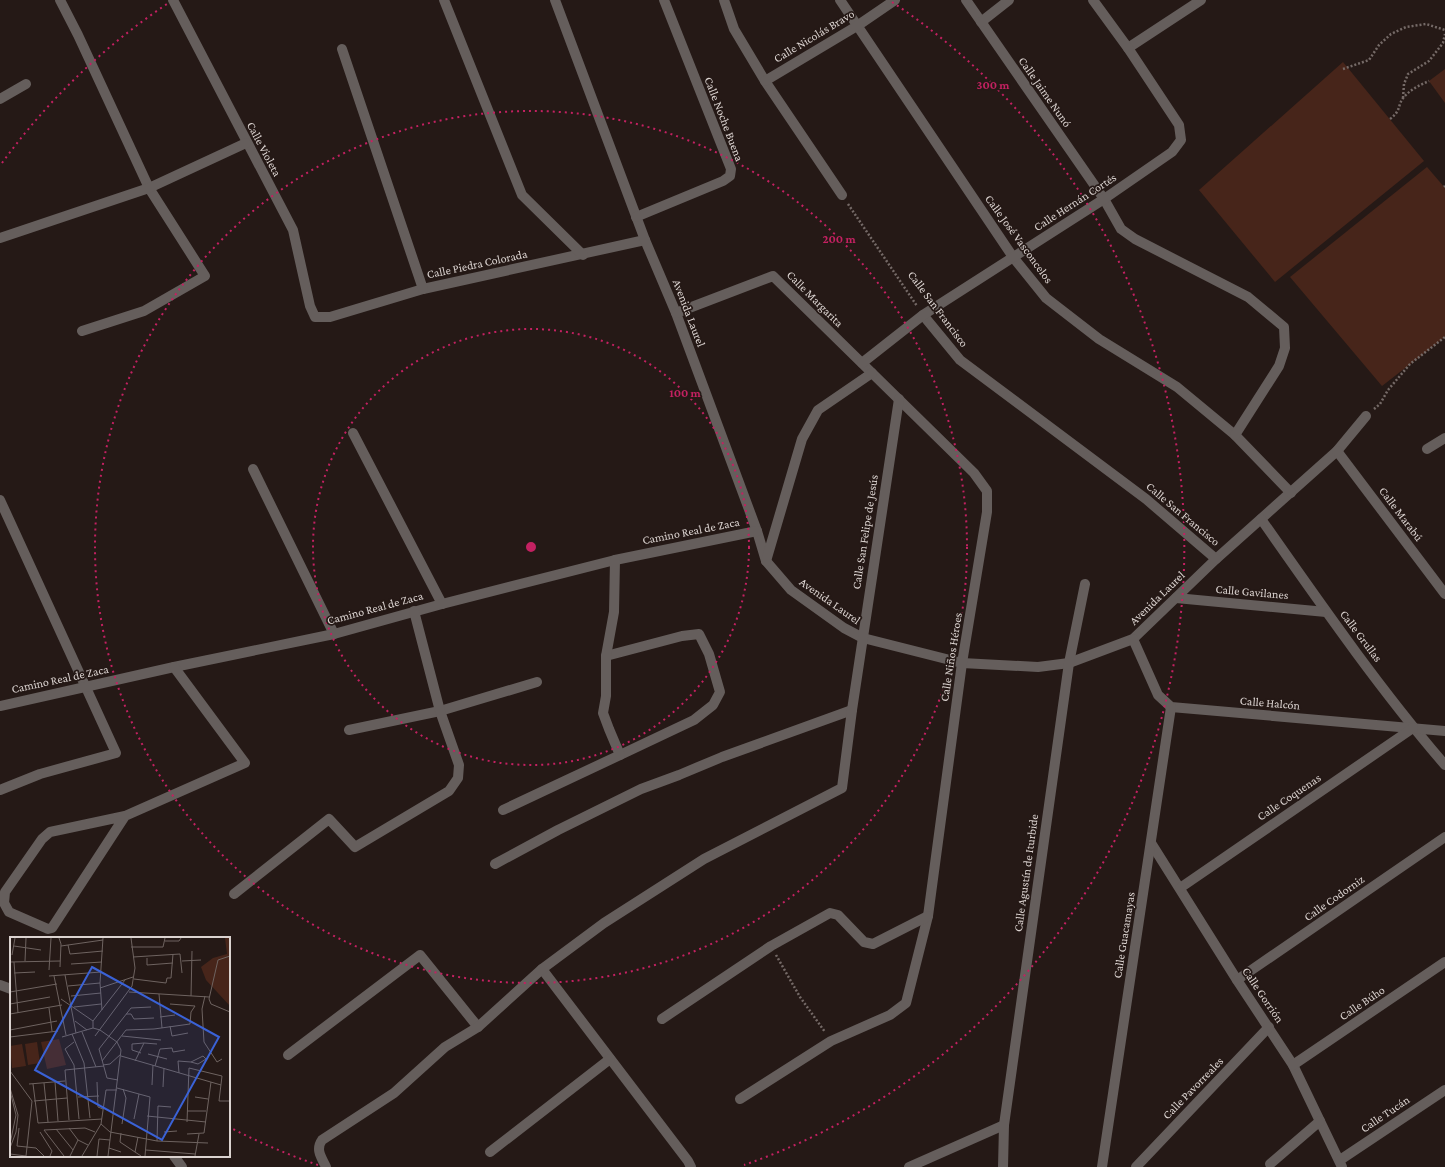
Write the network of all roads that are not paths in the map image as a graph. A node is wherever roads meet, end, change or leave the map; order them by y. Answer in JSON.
{"nodes":[{"id":1,"x":60,"y":0,"type":"edge"},
{"id":2,"x":173,"y":0,"type":"edge"},
{"id":3,"x":444,"y":0,"type":"edge"},
{"id":4,"x":555,"y":0,"type":"edge"},
{"id":5,"x":664,"y":0,"type":"edge"},
{"id":6,"x":724,"y":0,"type":"edge"},
{"id":7,"x":840,"y":0,"type":"edge"},
{"id":8,"x":895,"y":0,"type":"edge"},
{"id":9,"x":966,"y":0,"type":"edge"},
{"id":10,"x":1009,"y":0,"type":"edge"},
{"id":11,"x":1093,"y":0,"type":"edge"},
{"id":12,"x":1201,"y":0,"type":"edge"},
{"id":13,"x":981,"y":22,"type":"junction"},
{"id":14,"x":857,"y":26,"type":"junction"},
{"id":15,"x":1128,"y":48,"type":"junction"},
{"id":16,"x":342,"y":49,"type":"dead end"},
{"id":17,"x":765,"y":81,"type":"junction"},
{"id":18,"x":26,"y":84,"type":"dead end"},
{"id":19,"x":0,"y":99,"type":"edge"},
{"id":20,"x":246,"y":143,"type":"junction"},
{"id":21,"x":149,"y":188,"type":"junction"},
{"id":22,"x":842,"y":195,"type":"road end"},
{"id":23,"x":1104,"y":199,"type":"junction"},
{"id":24,"x":636,"y":217,"type":"junction"},
{"id":25,"x":0,"y":238,"type":"edge"},
{"id":26,"x":645,"y":240,"type":"junction"},
{"id":27,"x":583,"y":255,"type":"junction"},
{"id":28,"x":1013,"y":257,"type":"junction"},
{"id":29,"x":423,"y":290,"type":"junction"},
{"id":30,"x":676,"y":313,"type":"junction"},
{"id":31,"x":923,"y":315,"type":"junction"},
{"id":32,"x":315,"y":317,"type":"joint"},
{"id":33,"x":82,"y":331,"type":"dead end"},
{"id":34,"x":862,"y":363,"type":"junction"},
{"id":35,"x":872,"y":373,"type":"junction"},
{"id":36,"x":898,"y":399,"type":"junction"},
{"id":37,"x":1366,"y":416,"type":"road end"},
{"id":38,"x":353,"y":433,"type":"dead end"},
{"id":39,"x":1235,"y":435,"type":"junction"},
{"id":40,"x":1445,"y":438,"type":"edge"},
{"id":41,"x":1427,"y":449,"type":"dead end"},
{"id":42,"x":1337,"y":451,"type":"junction"},
{"id":43,"x":253,"y":469,"type":"dead end"},
{"id":44,"x":1291,"y":493,"type":"junction"},
{"id":45,"x":0,"y":500,"type":"edge"},
{"id":46,"x":1261,"y":519,"type":"junction"},
{"id":47,"x":756,"y":531,"type":"junction"},
{"id":48,"x":1216,"y":559,"type":"junction"},
{"id":49,"x":615,"y":560,"type":"junction"},
{"id":50,"x":766,"y":561,"type":"junction"},
{"id":51,"x":1085,"y":584,"type":"dead end"},
{"id":52,"x":1445,"y":594,"type":"edge"},
{"id":53,"x":1176,"y":598,"type":"junction"},
{"id":54,"x":442,"y":604,"type":"junction"},
{"id":55,"x":414,"y":611,"type":"junction"},
{"id":56,"x":1326,"y":612,"type":"junction"},
{"id":57,"x":334,"y":634,"type":"junction"},
{"id":58,"x":862,"y":638,"type":"junction"},
{"id":59,"x":1133,"y":639,"type":"junction"},
{"id":60,"x":606,"y":656,"type":"junction"},
{"id":61,"x":1069,"y":663,"type":"junction"},
{"id":62,"x":962,"y":664,"type":"junction"},
{"id":63,"x":174,"y":667,"type":"junction"},
{"id":64,"x":537,"y":682,"type":"dead end"},
{"id":65,"x":86,"y":688,"type":"junction"},
{"id":66,"x":0,"y":706,"type":"edge"},
{"id":67,"x":1171,"y":707,"type":"junction"},
{"id":68,"x":852,"y":710,"type":"junction"},
{"id":69,"x":440,"y":711,"type":"junction"},
{"id":70,"x":1413,"y":728,"type":"junction"},
{"id":71,"x":350,"y":730,"type":"dead end"},
{"id":72,"x":1445,"y":731,"type":"edge"},
{"id":73,"x":620,"y":755,"type":"junction"},
{"id":74,"x":1445,"y":765,"type":"edge"},
{"id":75,"x":0,"y":790,"type":"edge"},
{"id":76,"x":503,"y":810,"type":"dead end"},
{"id":77,"x":125,"y":816,"type":"junction"},
{"id":78,"x":1445,"y":837,"type":"edge"},
{"id":79,"x":1151,"y":843,"type":"junction"},
{"id":80,"x":495,"y":864,"type":"dead end"},
{"id":81,"x":1180,"y":888,"type":"junction"},
{"id":82,"x":234,"y":894,"type":"dead end"},
{"id":83,"x":928,"y":916,"type":"junction"},
{"id":84,"x":1445,"y":962,"type":"edge"},
{"id":85,"x":542,"y":969,"type":"junction"},
{"id":86,"x":1237,"y":980,"type":"junction"},
{"id":87,"x":0,"y":985,"type":"edge"},
{"id":88,"x":10,"y":990,"type":"edge"},
{"id":89,"x":662,"y":1019,"type":"dead end"},
{"id":90,"x":478,"y":1027,"type":"junction"},
{"id":91,"x":1269,"y":1027,"type":"junction"},
{"id":92,"x":288,"y":1055,"type":"dead end"},
{"id":93,"x":610,"y":1059,"type":"junction"},
{"id":94,"x":1293,"y":1065,"type":"junction"},
{"id":95,"x":1445,"y":1090,"type":"edge"},
{"id":96,"x":740,"y":1099,"type":"dead end"},
{"id":97,"x":1320,"y":1121,"type":"junction"},
{"id":98,"x":1004,"y":1125,"type":"junction"},
{"id":99,"x":490,"y":1152,"type":"dead end"},
{"id":100,"x":175,"y":1157,"type":"edge"},
{"id":101,"x":1270,"y":1164,"type":"dead end"},
{"id":102,"x":1341,"y":1164,"type":"edge"},
{"id":103,"x":182,"y":1167,"type":"edge"},
{"id":104,"x":326,"y":1167,"type":"edge"},
{"id":105,"x":691,"y":1167,"type":"edge"},
{"id":106,"x":909,"y":1167,"type":"edge"},
{"id":107,"x":1003,"y":1167,"type":"edge"},
{"id":108,"x":1102,"y":1167,"type":"edge"},
{"id":109,"x":1136,"y":1167,"type":"edge"}],
"edges":[{"from":1,"to":21,"type":"street"},
{"from":2,"to":20,"type":"street","name":"Calle Violeta"},
{"from":3,"to":27,"type":"street"},
{"from":4,"to":24,"type":"street","name":"Avenida Laurel"},
{"from":5,"to":24,"type":"street","name":"Calle Noche Buena"},
{"from":6,"to":17,"type":"street"},
{"from":7,"to":14,"type":"street","name":"Calle José Vasconcelos"},
{"from":8,"to":14,"type":"street","name":"Calle Nicolás Bravo"},
{"from":9,"to":13,"type":"street","name":"Calle Jaime Nunó"},
{"from":10,"to":13,"type":"street"},
{"from":11,"to":15,"type":"street"},
{"from":12,"to":15,"type":"street"},
{"from":13,"to":23,"type":"street","name":"Calle Jaime Nunó"},
{"from":14,"to":17,"type":"street","name":"Calle Nicolás Bravo"},
{"from":14,"to":28,"type":"street","name":"Calle José Vasconcelos"},
{"from":15,"to":23,"type":"street","name":"Calle Hernán Cortés"},
{"from":16,"to":29,"type":"street"},
{"from":17,"to":22,"type":"street"},
{"from":18,"to":19,"type":"street"},
{"from":20,"to":21,"type":"street"},
{"from":20,"to":32,"type":"street","name":"Calle Violeta"},
{"from":21,"to":25,"type":"street"},
{"from":21,"to":33,"type":"street"},
{"from":23,"to":28,"type":"street","name":"Calle Hernán Cortés"},
{"from":23,"to":39,"type":"street"},
{"from":24,"to":26,"type":"street","name":"Avenida Laurel"},
{"from":26,"to":27,"type":"street","name":"Calle Piedra Colorada"},
{"from":26,"to":30,"type":"street","name":"Avenida Laurel"},
{"from":27,"to":29,"type":"street","name":"Calle Piedra Colorada"},
{"from":28,"to":31,"type":"street","name":"Calle Hernán Cortés"},
{"from":28,"to":39,"type":"street","name":"Calle José Vasconcelos"},
{"from":29,"to":32,"type":"street","name":"Calle Piedra Colorada"},
{"from":30,"to":34,"type":"street","name":"Calle Margarita"},
{"from":30,"to":47,"type":"street","name":"Avenida Laurel"},
{"from":31,"to":34,"type":"street","name":"Calle Hernán Cortés"},
{"from":31,"to":48,"type":"street","name":"Calle San Francisco"},
{"from":34,"to":35,"type":"street","name":"Calle Niños Héroes"},
{"from":35,"to":36,"type":"street","name":"Calle Niños Héroes"},
{"from":35,"to":50,"type":"street"},
{"from":36,"to":58,"type":"street","name":"Calle San Felipe de Jesús"},
{"from":36,"to":62,"type":"street","name":"Calle Niños Héroes"},
{"from":37,"to":42,"type":"street","name":"Avenida Laurel"},
{"from":38,"to":54,"type":"street"},
{"from":39,"to":44,"type":"street","name":"Calle José Vasconcelos"},
{"from":40,"to":41,"type":"street"},
{"from":42,"to":44,"type":"street","name":"Avenida Laurel"},
{"from":42,"to":52,"type":"street","name":"Calle Marabú"},
{"from":43,"to":57,"type":"street"},
{"from":44,"to":46,"type":"street","name":"Avenida Laurel"},
{"from":45,"to":65,"type":"street"},
{"from":46,"to":48,"type":"street","name":"Avenida Laurel"},
{"from":46,"to":56,"type":"street","name":"Calle Grullas"},
{"from":47,"to":49,"type":"street","name":"Camino Real de Zaca"},
{"from":47,"to":50,"type":"street","name":"Avenida Laurel"},
{"from":48,"to":53,"type":"street","name":"Avenida Laurel"},
{"from":49,"to":54,"type":"street","name":"Camino Real de Zaca"},
{"from":49,"to":60,"type":"street"},
{"from":50,"to":58,"type":"street","name":"Avenida Laurel"},
{"from":51,"to":61,"type":"street","name":"Calle Agustín de Iturbide"},
{"from":53,"to":56,"type":"street","name":"Calle Gavilanes"},
{"from":53,"to":59,"type":"street","name":"Avenida Laurel"},
{"from":54,"to":55,"type":"street","name":"Camino Real de Zaca"},
{"from":55,"to":57,"type":"street","name":"Camino Real de Zaca"},
{"from":55,"to":69,"type":"street"},
{"from":56,"to":70,"type":"street","name":"Calle Grullas"},
{"from":57,"to":63,"type":"street","name":"Camino Real de Zaca"},
{"from":58,"to":62,"type":"street","name":"Avenida Laurel"},
{"from":58,"to":68,"type":"street","name":"Calle San Felipe de Jesús"},
{"from":59,"to":61,"type":"street","name":"Avenida Laurel"},
{"from":59,"to":67,"type":"street"},
{"from":60,"to":73,"type":"street"},
{"from":60,"to":73,"type":"street"},
{"from":61,"to":62,"type":"street","name":"Avenida Laurel"},
{"from":61,"to":98,"type":"street","name":"Calle Agustín de Iturbide"},
{"from":62,"to":83,"type":"street","name":"Calle Niños Héroes"},
{"from":63,"to":65,"type":"street","name":"Camino Real de Zaca"},
{"from":63,"to":77,"type":"street"},
{"from":64,"to":69,"type":"street"},
{"from":65,"to":66,"type":"street","name":"Camino Real de Zaca"},
{"from":65,"to":75,"type":"street"},
{"from":67,"to":70,"type":"street","name":"Calle Halcón"},
{"from":67,"to":79,"type":"street","name":"Calle Guacamayas"},
{"from":68,"to":80,"type":"street"},
{"from":68,"to":85,"type":"street","name":"Calle San Felipe de Jesús"},
{"from":69,"to":71,"type":"street"},
{"from":69,"to":82,"type":"street"},
{"from":70,"to":72,"type":"street","name":"Calle Halcón"},
{"from":70,"to":74,"type":"street","name":"Calle Grullas"},
{"from":70,"to":81,"type":"street","name":"Calle Coquenas"},
{"from":73,"to":76,"type":"street"},
{"from":77,"to":77,"type":"street"},
{"from":78,"to":86,"type":"street","name":"Calle Codorniz"},
{"from":79,"to":81,"type":"street","name":"Calle Gorrión"},
{"from":79,"to":108,"type":"street","name":"Calle Guacamayas"},
{"from":81,"to":86,"type":"street","name":"Calle Gorrión"},
{"from":83,"to":89,"type":"street"},
{"from":83,"to":96,"type":"street","name":"Calle Niños Héroes"},
{"from":84,"to":94,"type":"street","name":"Calle Búho"},
{"from":85,"to":90,"type":"street"},
{"from":85,"to":93,"type":"street"},
{"from":86,"to":91,"type":"street","name":"Calle Gorrión"},
{"from":87,"to":88,"type":"street"},
{"from":90,"to":92,"type":"street"},
{"from":90,"to":104,"type":"street"},
{"from":91,"to":94,"type":"street","name":"Calle Gorrión"},
{"from":91,"to":109,"type":"street","name":"Calle Pavorreales"},
{"from":93,"to":99,"type":"street"},
{"from":93,"to":105,"type":"street"},
{"from":94,"to":97,"type":"street","name":"Calle Gorrión"},
{"from":95,"to":102,"type":"street","name":"Calle Tucán"},
{"from":97,"to":101,"type":"street"},
{"from":97,"to":102,"type":"street","name":"Calle Gorrión"},
{"from":98,"to":106,"type":"street"},
{"from":98,"to":107,"type":"street","name":"Calle Agustín de Iturbide"},
{"from":100,"to":103,"type":"street"}]}
